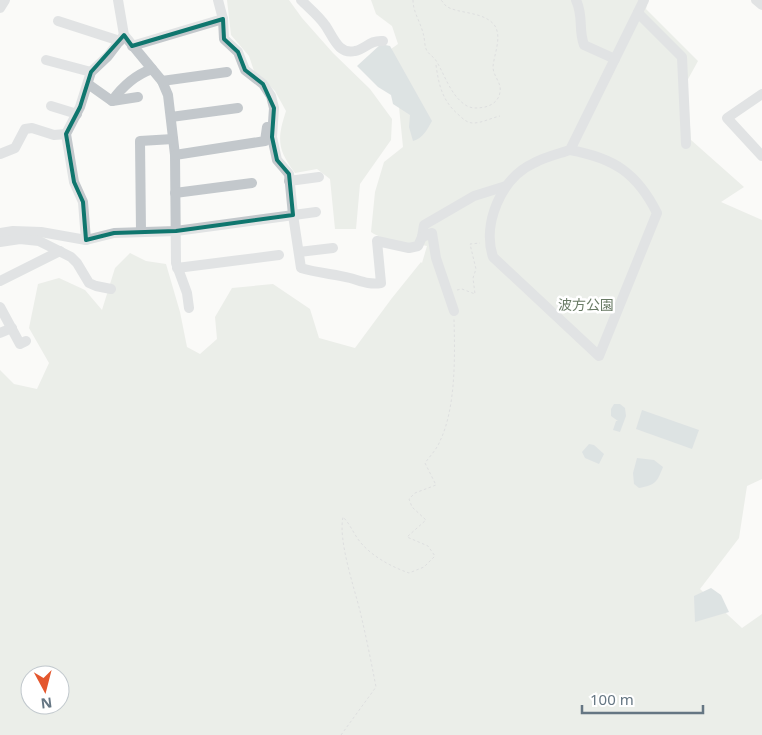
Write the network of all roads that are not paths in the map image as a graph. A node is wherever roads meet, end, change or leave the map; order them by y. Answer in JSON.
{"nodes":[{"id":1,"x":5,"y":0,"type":"edge"},
{"id":2,"x":118,"y":0,"type":"edge"},
{"id":3,"x":218,"y":0,"type":"edge"},
{"id":4,"x":301,"y":0,"type":"edge"},
{"id":5,"x":576,"y":0,"type":"edge"},
{"id":6,"x":644,"y":0,"type":"edge"},
{"id":7,"x":0,"y":8,"type":"edge"},
{"id":8,"x":638,"y":13,"type":"junction"},
{"id":9,"x":223,"y":19,"type":"junction"},
{"id":10,"x":58,"y":21,"type":"dead end"},
{"id":11,"x":122,"y":38,"type":"junction"},
{"id":12,"x":383,"y":41,"type":"dead end"},
{"id":13,"x":132,"y":46,"type":"junction"},
{"id":14,"x":46,"y":60,"type":"dead end"},
{"id":15,"x":615,"y":60,"type":"junction"},
{"id":16,"x":152,"y":69,"type":"junction"},
{"id":17,"x":91,"y":72,"type":"junction"},
{"id":18,"x":227,"y":72,"type":"dead end"},
{"id":19,"x":162,"y":81,"type":"junction"},
{"id":20,"x":88,"y":84,"type":"junction"},
{"id":21,"x":762,"y":94,"type":"edge"},
{"id":22,"x":138,"y":97,"type":"dead end"},
{"id":23,"x":112,"y":101,"type":"junction"},
{"id":24,"x":51,"y":106,"type":"dead end"},
{"id":25,"x":238,"y":108,"type":"dead end"},
{"id":26,"x":77,"y":114,"type":"junction"},
{"id":27,"x":171,"y":117,"type":"junction"},
{"id":28,"x":273,"y":122,"type":"junction"},
{"id":29,"x":66,"y":134,"type":"junction"},
{"id":30,"x":173,"y":139,"type":"junction"},
{"id":31,"x":686,"y":144,"type":"dead end"},
{"id":32,"x":570,"y":150,"type":"junction"},
{"id":33,"x":0,"y":154,"type":"edge"},
{"id":34,"x":175,"y":155,"type":"junction"},
{"id":35,"x":762,"y":156,"type":"edge"},
{"id":36,"x":318,"y":177,"type":"dead end"},
{"id":37,"x":289,"y":181,"type":"junction"},
{"id":38,"x":252,"y":183,"type":"dead end"},
{"id":39,"x":506,"y":186,"type":"junction"},
{"id":40,"x":175,"y":193,"type":"junction"},
{"id":41,"x":316,"y":212,"type":"dead end"},
{"id":42,"x":293,"y":215,"type":"junction"},
{"id":43,"x":176,"y":231,"type":"junction"},
{"id":44,"x":141,"y":232,"type":"junction"},
{"id":45,"x":0,"y":233,"type":"edge"},
{"id":46,"x":422,"y":237,"type":"junction"},
{"id":47,"x":86,"y":240,"type":"junction"},
{"id":48,"x":0,"y":242,"type":"edge"},
{"id":49,"x":333,"y":248,"type":"dead end"},
{"id":50,"x":60,"y":251,"type":"junction"},
{"id":51,"x":299,"y":252,"type":"junction"},
{"id":52,"x":279,"y":255,"type":"dead end"},
{"id":53,"x":177,"y":268,"type":"junction"},
{"id":54,"x":0,"y":281,"type":"edge"},
{"id":55,"x":111,"y":289,"type":"dead end"},
{"id":56,"x":0,"y":307,"type":"edge"},
{"id":57,"x":189,"y":308,"type":"dead end"},
{"id":58,"x":454,"y":311,"type":"road end"},
{"id":59,"x":12,"y":328,"type":"junction"},
{"id":60,"x":0,"y":333,"type":"edge"},
{"id":61,"x":26,"y":341,"type":"dead end"}],
"edges":[{"from":1,"to":7,"type":"street"},
{"from":2,"to":11,"type":"street"},
{"from":3,"to":9,"type":"street"},
{"from":4,"to":12,"type":"street"},
{"from":5,"to":15,"type":"street"},
{"from":6,"to":8,"type":"street"},
{"from":8,"to":15,"type":"street"},
{"from":8,"to":31,"type":"street"},
{"from":9,"to":13,"type":"street"},
{"from":9,"to":28,"type":"street"},
{"from":10,"to":11,"type":"street"},
{"from":11,"to":13,"type":"street"},
{"from":11,"to":17,"type":"street"},
{"from":13,"to":16,"type":"street"},
{"from":14,"to":17,"type":"street"},
{"from":15,"to":32,"type":"street"},
{"from":16,"to":19,"type":"street"},
{"from":16,"to":23,"type":"street"},
{"from":17,"to":20,"type":"street"},
{"from":18,"to":19,"type":"street"},
{"from":19,"to":27,"type":"street"},
{"from":20,"to":23,"type":"street"},
{"from":20,"to":26,"type":"street"},
{"from":21,"to":35,"type":"street"},
{"from":22,"to":23,"type":"street"},
{"from":24,"to":26,"type":"street"},
{"from":25,"to":27,"type":"street"},
{"from":26,"to":29,"type":"street"},
{"from":27,"to":30,"type":"street"},
{"from":28,"to":34,"type":"street"},
{"from":28,"to":37,"type":"street"},
{"from":29,"to":33,"type":"street"},
{"from":29,"to":47,"type":"street"},
{"from":30,"to":34,"type":"street"},
{"from":30,"to":44,"type":"street"},
{"from":32,"to":39,"type":"street"},
{"from":32,"to":39,"type":"street"},
{"from":34,"to":40,"type":"street"},
{"from":36,"to":37,"type":"street"},
{"from":37,"to":42,"type":"street"},
{"from":38,"to":40,"type":"street"},
{"from":39,"to":46,"type":"street"},
{"from":40,"to":43,"type":"street"},
{"from":41,"to":42,"type":"street"},
{"from":42,"to":43,"type":"street"},
{"from":42,"to":51,"type":"street"},
{"from":43,"to":44,"type":"street"},
{"from":43,"to":53,"type":"street"},
{"from":44,"to":47,"type":"street"},
{"from":45,"to":47,"type":"street"},
{"from":46,"to":51,"type":"street"},
{"from":46,"to":58,"type":"street"},
{"from":48,"to":50,"type":"street"},
{"from":49,"to":51,"type":"street"},
{"from":50,"to":54,"type":"street"},
{"from":50,"to":55,"type":"street"},
{"from":52,"to":53,"type":"street"},
{"from":53,"to":57,"type":"street"},
{"from":56,"to":59,"type":"street"},
{"from":59,"to":60,"type":"street"},
{"from":59,"to":61,"type":"street"}]}
